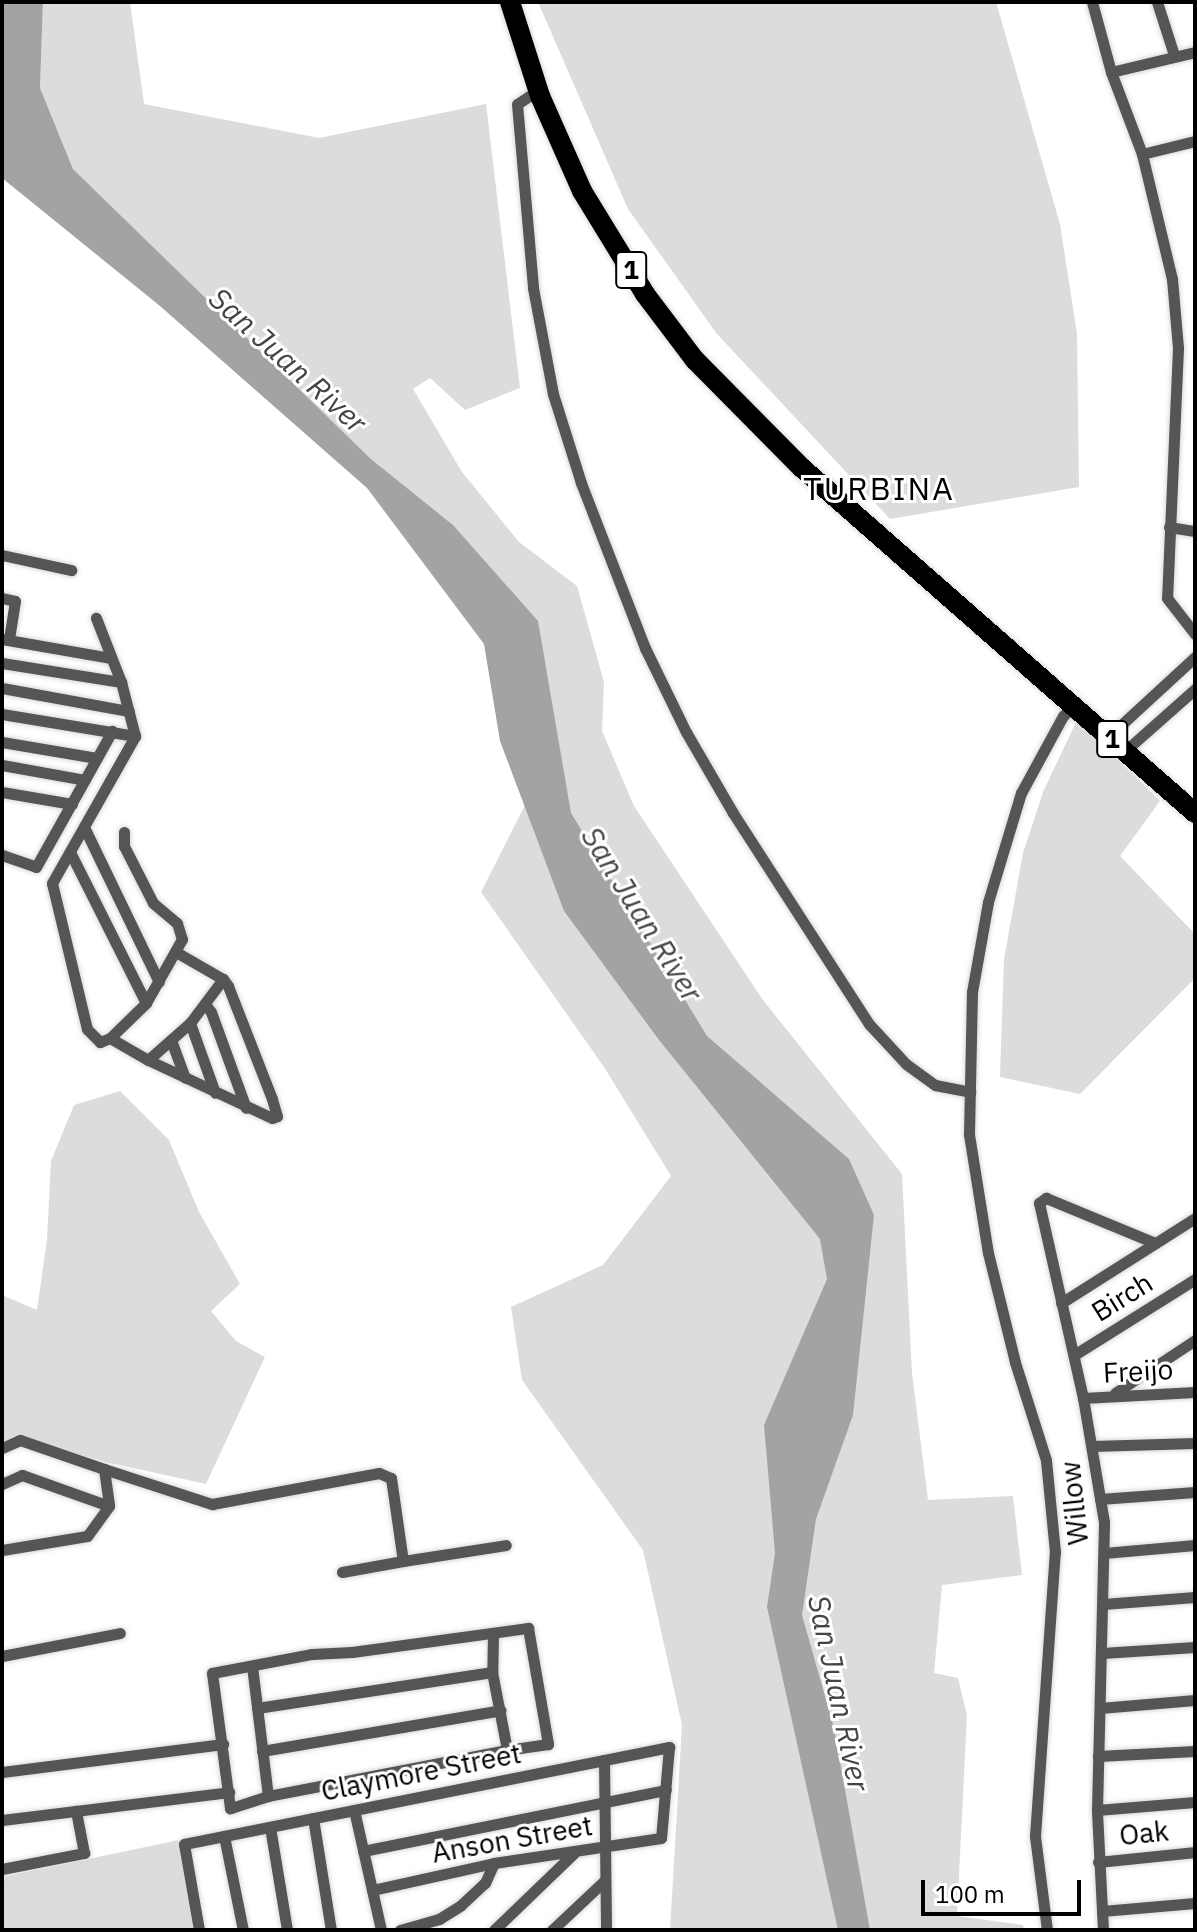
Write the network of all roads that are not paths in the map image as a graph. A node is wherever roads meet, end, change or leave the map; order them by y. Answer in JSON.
{"nodes":[{"id":1,"x":510,"y":2,"type":"edge"},
{"id":2,"x":1092,"y":2,"type":"edge"},
{"id":3,"x":1157,"y":2,"type":"edge"},
{"id":4,"x":1195,"y":52,"type":"edge"},
{"id":5,"x":1174,"y":55,"type":"junction"},
{"id":6,"x":1111,"y":72,"type":"junction"},
{"id":7,"x":538,"y":90,"type":"junction"},
{"id":8,"x":1195,"y":141,"type":"edge"},
{"id":9,"x":1142,"y":154,"type":"junction"},
{"id":10,"x":1169,"y":527,"type":"junction"},
{"id":11,"x":1195,"y":531,"type":"edge"},
{"id":12,"x":2,"y":555,"type":"edge"},
{"id":13,"x":71,"y":570,"type":"dead end"},
{"id":14,"x":2,"y":598,"type":"edge"},
{"id":15,"x":96,"y":618,"type":"dead end"},
{"id":16,"x":1195,"y":634,"type":"edge"},
{"id":17,"x":6,"y":639,"type":"edge"},
{"id":18,"x":1195,"y":657,"type":"edge"},
{"id":19,"x":111,"y":658,"type":"junction"},
{"id":20,"x":2,"y":663,"type":"edge"},
{"id":21,"x":121,"y":682,"type":"junction"},
{"id":22,"x":2,"y":688,"type":"edge"},
{"id":23,"x":1195,"y":689,"type":"edge"},
{"id":24,"x":1075,"y":705,"type":"junction"},
{"id":25,"x":129,"y":711,"type":"junction"},
{"id":26,"x":2,"y":714,"type":"edge"},
{"id":27,"x":112,"y":731,"type":"junction"},
{"id":28,"x":135,"y":736,"type":"junction"},
{"id":29,"x":1109,"y":736,"type":"junction"},
{"id":30,"x":2,"y":742,"type":"edge"},
{"id":31,"x":1125,"y":751,"type":"junction"},
{"id":32,"x":97,"y":758,"type":"junction"},
{"id":33,"x":2,"y":765,"type":"edge"},
{"id":34,"x":85,"y":780,"type":"junction"},
{"id":35,"x":2,"y":792,"type":"edge"},
{"id":36,"x":72,"y":804,"type":"junction"},
{"id":37,"x":1195,"y":813,"type":"edge"},
{"id":38,"x":84,"y":827,"type":"junction"},
{"id":39,"x":124,"y":832,"type":"dead end"},
{"id":40,"x":70,"y":852,"type":"junction"},
{"id":41,"x":2,"y":855,"type":"edge"},
{"id":42,"x":176,"y":952,"type":"junction"},
{"id":43,"x":223,"y":979,"type":"junction"},
{"id":44,"x":159,"y":982,"type":"junction"},
{"id":45,"x":146,"y":1003,"type":"junction"},
{"id":46,"x":205,"y":1004,"type":"junction"},
{"id":47,"x":190,"y":1023,"type":"junction"},
{"id":48,"x":110,"y":1038,"type":"junction"},
{"id":49,"x":171,"y":1040,"type":"junction"},
{"id":50,"x":148,"y":1060,"type":"junction"},
{"id":51,"x":185,"y":1078,"type":"junction"},
{"id":52,"x":970,"y":1092,"type":"junction"},
{"id":53,"x":215,"y":1093,"type":"junction"},
{"id":54,"x":246,"y":1108,"type":"junction"},
{"id":55,"x":1195,"y":1218,"type":"edge"},
{"id":56,"x":1155,"y":1243,"type":"junction"},
{"id":57,"x":1195,"y":1279,"type":"edge"},
{"id":58,"x":1061,"y":1303,"type":"junction"},
{"id":59,"x":1195,"y":1340,"type":"edge"},
{"id":60,"x":1074,"y":1355,"type":"junction"},
{"id":61,"x":1195,"y":1392,"type":"edge"},
{"id":62,"x":1114,"y":1394,"type":"junction"},
{"id":63,"x":1083,"y":1398,"type":"junction"},
{"id":64,"x":1195,"y":1443,"type":"edge"},
{"id":65,"x":1092,"y":1446,"type":"junction"},
{"id":66,"x":2,"y":1448,"type":"edge"},
{"id":67,"x":104,"y":1469,"type":"junction"},
{"id":68,"x":2,"y":1484,"type":"edge"},
{"id":69,"x":1195,"y":1492,"type":"edge"},
{"id":70,"x":1100,"y":1499,"type":"junction"},
{"id":71,"x":109,"y":1506,"type":"junction"},
{"id":72,"x":506,"y":1545,"type":"dead end"},
{"id":73,"x":1195,"y":1545,"type":"edge"},
{"id":74,"x":2,"y":1550,"type":"edge"},
{"id":75,"x":1104,"y":1553,"type":"junction"},
{"id":76,"x":403,"y":1561,"type":"junction"},
{"id":77,"x":342,"y":1572,"type":"dead end"},
{"id":78,"x":1195,"y":1597,"type":"edge"},
{"id":79,"x":1103,"y":1604,"type":"junction"},
{"id":80,"x":120,"y":1633,"type":"dead end"},
{"id":81,"x":493,"y":1633,"type":"junction"},
{"id":82,"x":1195,"y":1647,"type":"edge"},
{"id":83,"x":1102,"y":1653,"type":"junction"},
{"id":84,"x":2,"y":1656,"type":"edge"},
{"id":85,"x":252,"y":1666,"type":"junction"},
{"id":86,"x":492,"y":1672,"type":"junction"},
{"id":87,"x":1195,"y":1700,"type":"edge"},
{"id":88,"x":257,"y":1708,"type":"junction"},
{"id":89,"x":1100,"y":1708,"type":"junction"},
{"id":90,"x":501,"y":1710,"type":"junction"},
{"id":91,"x":223,"y":1744,"type":"junction"},
{"id":92,"x":507,"y":1750,"type":"junction"},
{"id":93,"x":262,"y":1751,"type":"junction"},
{"id":94,"x":1195,"y":1751,"type":"edge"},
{"id":95,"x":1098,"y":1756,"type":"junction"},
{"id":96,"x":604,"y":1760,"type":"junction"},
{"id":97,"x":2,"y":1772,"type":"edge"},
{"id":98,"x":666,"y":1790,"type":"junction"},
{"id":99,"x":229,"y":1792,"type":"junction"},
{"id":100,"x":268,"y":1796,"type":"junction"},
{"id":101,"x":606,"y":1802,"type":"junction"},
{"id":102,"x":1195,"y":1802,"type":"edge"},
{"id":103,"x":354,"y":1810,"type":"junction"},
{"id":104,"x":1097,"y":1810,"type":"junction"},
{"id":105,"x":76,"y":1811,"type":"junction"},
{"id":106,"x":313,"y":1818,"type":"junction"},
{"id":107,"x":2,"y":1820,"type":"edge"},
{"id":108,"x":270,"y":1827,"type":"junction"},
{"id":109,"x":224,"y":1836,"type":"junction"},
{"id":110,"x":607,"y":1847,"type":"junction"},
{"id":111,"x":363,"y":1851,"type":"junction"},
{"id":112,"x":575,"y":1852,"type":"junction"},
{"id":113,"x":1195,"y":1852,"type":"edge"},
{"id":114,"x":1098,"y":1862,"type":"junction"},
{"id":115,"x":494,"y":1863,"type":"junction"},
{"id":116,"x":2,"y":1869,"type":"edge"},
{"id":117,"x":605,"y":1880,"type":"junction"},
{"id":118,"x":372,"y":1890,"type":"junction"},
{"id":119,"x":1195,"y":1903,"type":"edge"},
{"id":120,"x":1102,"y":1911,"type":"junction"},
{"id":121,"x":199,"y":1930,"type":"edge"},
{"id":122,"x":243,"y":1930,"type":"edge"},
{"id":123,"x":287,"y":1930,"type":"edge"},
{"id":124,"x":331,"y":1930,"type":"edge"},
{"id":125,"x":381,"y":1930,"type":"edge"},
{"id":126,"x":400,"y":1930,"type":"edge"},
{"id":127,"x":494,"y":1930,"type":"edge"},
{"id":128,"x":552,"y":1930,"type":"edge"},
{"id":129,"x":606,"y":1930,"type":"edge"},
{"id":130,"x":1047,"y":1930,"type":"edge"},
{"id":131,"x":1103,"y":1930,"type":"edge"}],
"edges":[{"from":1,"to":7,"type":"highway","number":"1"},
{"from":2,"to":6,"type":"street"},
{"from":3,"to":5,"type":"street"},
{"from":4,"to":5,"type":"street"},
{"from":5,"to":6,"type":"street"},
{"from":6,"to":9,"type":"street"},
{"from":7,"to":24,"type":"highway","number":"1"},
{"from":7,"to":52,"type":"street"},
{"from":8,"to":9,"type":"street"},
{"from":9,"to":10,"type":"street"},
{"from":10,"to":11,"type":"street"},
{"from":10,"to":16,"type":"street"},
{"from":12,"to":13,"type":"street"},
{"from":14,"to":17,"type":"street"},
{"from":15,"to":19,"type":"street"},
{"from":17,"to":19,"type":"street"},
{"from":18,"to":29,"type":"street"},
{"from":19,"to":21,"type":"street"},
{"from":20,"to":21,"type":"street"},
{"from":21,"to":25,"type":"street"},
{"from":22,"to":25,"type":"street"},
{"from":23,"to":31,"type":"street"},
{"from":24,"to":29,"type":"highway","number":"1"},
{"from":24,"to":52,"type":"street"},
{"from":25,"to":28,"type":"street"},
{"from":26,"to":27,"type":"street"},
{"from":27,"to":28,"type":"street"},
{"from":27,"to":32,"type":"street"},
{"from":28,"to":38,"type":"street"},
{"from":29,"to":31,"type":"highway","number":"1"},
{"from":30,"to":32,"type":"street"},
{"from":31,"to":37,"type":"highway","number":"1"},
{"from":32,"to":34,"type":"street"},
{"from":33,"to":34,"type":"street"},
{"from":34,"to":36,"type":"street"},
{"from":35,"to":36,"type":"street"},
{"from":36,"to":41,"type":"street"},
{"from":38,"to":40,"type":"street"},
{"from":38,"to":44,"type":"street"},
{"from":39,"to":42,"type":"street"},
{"from":40,"to":45,"type":"street"},
{"from":40,"to":48,"type":"street"},
{"from":42,"to":43,"type":"street"},
{"from":42,"to":44,"type":"street"},
{"from":43,"to":46,"type":"street"},
{"from":43,"to":54,"type":"street"},
{"from":44,"to":45,"type":"street"},
{"from":45,"to":48,"type":"street"},
{"from":46,"to":47,"type":"street"},
{"from":46,"to":54,"type":"street"},
{"from":47,"to":49,"type":"street"},
{"from":47,"to":53,"type":"street"},
{"from":48,"to":50,"type":"street"},
{"from":49,"to":50,"type":"street"},
{"from":49,"to":51,"type":"street"},
{"from":50,"to":51,"type":"street"},
{"from":51,"to":53,"type":"street"},
{"from":52,"to":130,"type":"street"},
{"from":53,"to":54,"type":"street"},
{"from":55,"to":56,"type":"street"},
{"from":56,"to":58,"type":"street"},
{"from":56,"to":58,"type":"street","name":"Willow"},
{"from":57,"to":60,"type":"street","name":"Birch"},
{"from":58,"to":60,"type":"street","name":"Willow"},
{"from":59,"to":62,"type":"street"},
{"from":60,"to":63,"type":"street","name":"Willow"},
{"from":61,"to":62,"type":"street","name":"Freijo"},
{"from":62,"to":63,"type":"street","name":"Freijo"},
{"from":63,"to":65,"type":"street","name":"Willow"},
{"from":64,"to":65,"type":"street"},
{"from":65,"to":70,"type":"street","name":"Willow"},
{"from":66,"to":67,"type":"street"},
{"from":67,"to":71,"type":"street"},
{"from":67,"to":76,"type":"street"},
{"from":68,"to":71,"type":"street"},
{"from":69,"to":70,"type":"street"},
{"from":70,"to":75,"type":"street","name":"Willow"},
{"from":71,"to":74,"type":"street"},
{"from":72,"to":76,"type":"street"},
{"from":73,"to":75,"type":"street"},
{"from":75,"to":79,"type":"street","name":"Willow"},
{"from":76,"to":77,"type":"street"},
{"from":78,"to":79,"type":"street"},
{"from":79,"to":83,"type":"street","name":"Willow"},
{"from":80,"to":84,"type":"street"},
{"from":81,"to":85,"type":"street"},
{"from":81,"to":86,"type":"street"},
{"from":81,"to":92,"type":"street"},
{"from":82,"to":83,"type":"street"},
{"from":83,"to":89,"type":"street","name":"Willow"},
{"from":85,"to":88,"type":"street"},
{"from":85,"to":91,"type":"street"},
{"from":86,"to":88,"type":"street"},
{"from":86,"to":90,"type":"street"},
{"from":87,"to":89,"type":"street"},
{"from":88,"to":93,"type":"street"},
{"from":89,"to":95,"type":"street","name":"Willow"},
{"from":90,"to":92,"type":"street"},
{"from":90,"to":93,"type":"street"},
{"from":91,"to":97,"type":"street"},
{"from":91,"to":99,"type":"street"},
{"from":92,"to":100,"type":"street"},
{"from":93,"to":100,"type":"street"},
{"from":94,"to":95,"type":"street"},
{"from":95,"to":104,"type":"street","name":"Willow"},
{"from":96,"to":98,"type":"street","name":"Claymore Street"},
{"from":96,"to":101,"type":"street"},
{"from":96,"to":103,"type":"street","name":"Claymore Street"},
{"from":98,"to":101,"type":"street"},
{"from":98,"to":110,"type":"street","name":"Anson Street"},
{"from":99,"to":100,"type":"street"},
{"from":99,"to":105,"type":"street"},
{"from":101,"to":110,"type":"street"},
{"from":101,"to":111,"type":"street"},
{"from":102,"to":104,"type":"street"},
{"from":103,"to":106,"type":"street","name":"Claymore Street"},
{"from":103,"to":111,"type":"street"},
{"from":104,"to":114,"type":"street","name":"Willow"},
{"from":105,"to":107,"type":"street"},
{"from":105,"to":116,"type":"street"},
{"from":106,"to":108,"type":"street","name":"Claymore Street"},
{"from":106,"to":124,"type":"street"},
{"from":108,"to":109,"type":"street","name":"Claymore Street"},
{"from":108,"to":123,"type":"street"},
{"from":109,"to":121,"type":"street","name":"Claymore Street"},
{"from":109,"to":122,"type":"street"},
{"from":110,"to":112,"type":"street","name":"Anson Street"},
{"from":110,"to":117,"type":"street"},
{"from":111,"to":118,"type":"street"},
{"from":112,"to":115,"type":"street","name":"Anson Street"},
{"from":112,"to":127,"type":"street"},
{"from":113,"to":114,"type":"street","name":"Oak"},
{"from":114,"to":120,"type":"street","name":"Willow"},
{"from":115,"to":118,"type":"street","name":"Anson Street"},
{"from":115,"to":126,"type":"street"},
{"from":117,"to":128,"type":"street"},
{"from":117,"to":129,"type":"street"},
{"from":118,"to":125,"type":"street"},
{"from":119,"to":120,"type":"street"},
{"from":120,"to":131,"type":"street","name":"Willow"}]}
